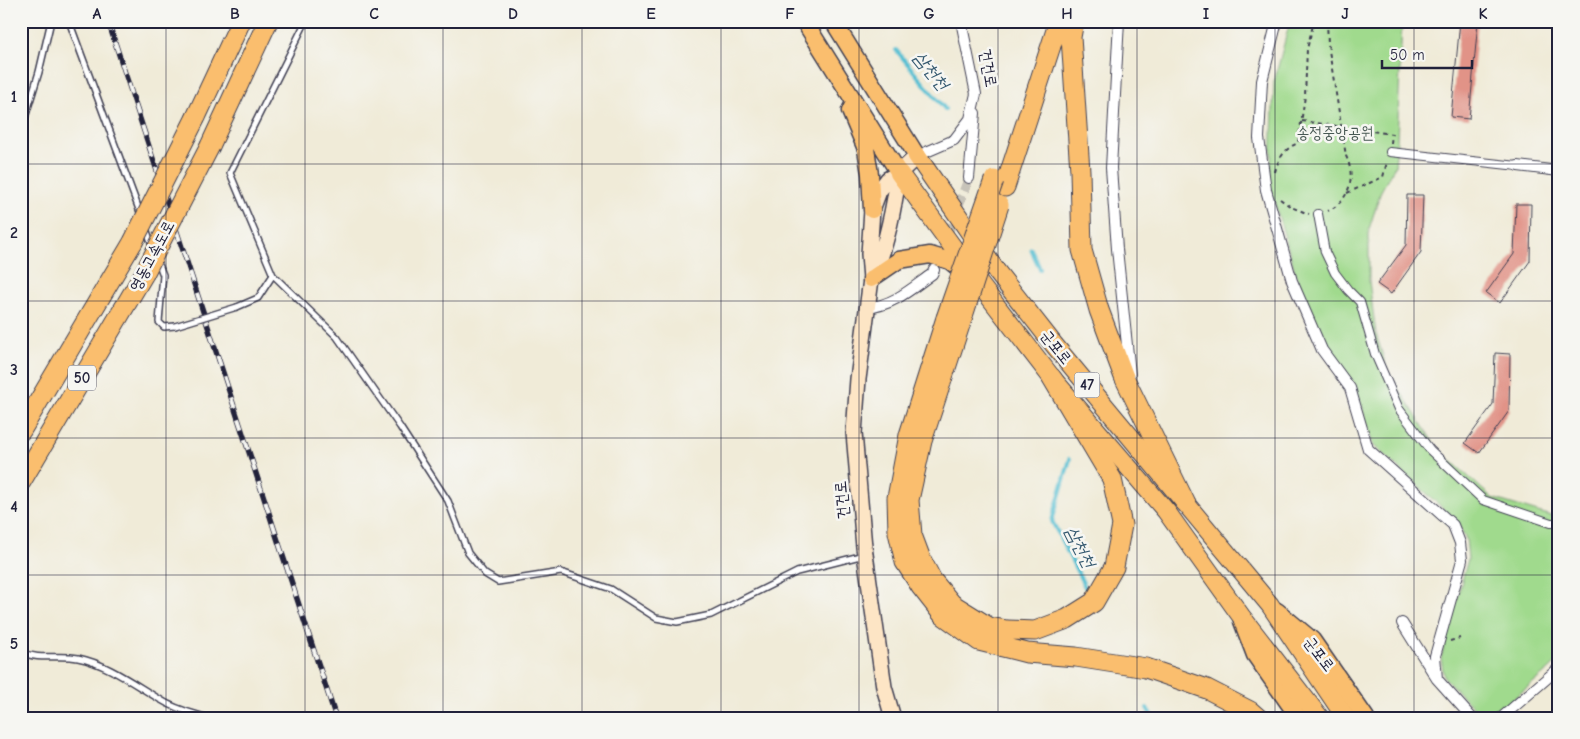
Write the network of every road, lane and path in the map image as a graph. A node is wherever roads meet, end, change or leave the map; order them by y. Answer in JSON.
{"nodes":[{"id":1,"x":51,"y":21,"type":"edge"},
{"id":2,"x":69,"y":21,"type":"edge"},
{"id":3,"x":241,"y":21,"type":"edge"},
{"id":4,"x":268,"y":21,"type":"edge"},
{"id":5,"x":306,"y":21,"type":"edge"},
{"id":6,"x":804,"y":21,"type":"edge"},
{"id":7,"x":833,"y":21,"type":"edge"},
{"id":8,"x":961,"y":21,"type":"edge"},
{"id":9,"x":1046,"y":21,"type":"edge"},
{"id":10,"x":1059,"y":21,"type":"edge"},
{"id":11,"x":1074,"y":21,"type":"edge"},
{"id":12,"x":1119,"y":21,"type":"edge"},
{"id":13,"x":1277,"y":21,"type":"edge"},
{"id":14,"x":1314,"y":21,"type":"edge"},
{"id":15,"x":1328,"y":21,"type":"edge"},
{"id":16,"x":976,"y":94,"type":"junction"},
{"id":17,"x":855,"y":103,"type":"junction"},
{"id":18,"x":1302,"y":122,"type":"junction"},
{"id":19,"x":1341,"y":127,"type":"junction"},
{"id":20,"x":21,"y":131,"type":"edge"},
{"id":21,"x":1390,"y":152,"type":"junction"},
{"id":22,"x":917,"y":156,"type":"junction"},
{"id":23,"x":1518,"y":166,"type":"joint"},
{"id":24,"x":1559,"y":171,"type":"edge"},
{"id":25,"x":898,"y":173,"type":"junction"},
{"id":26,"x":1275,"y":176,"type":"dead end"},
{"id":27,"x":969,"y":178,"type":"tunnel mouth"},
{"id":28,"x":999,"y":183,"type":"junction"},
{"id":29,"x":1277,"y":192,"type":"dead end"},
{"id":30,"x":1347,"y":193,"type":"junction"},
{"id":31,"x":872,"y":210,"type":"junction"},
{"id":32,"x":1318,"y":214,"type":"junction"},
{"id":33,"x":934,"y":270,"type":"tunnel mouth"},
{"id":34,"x":273,"y":275,"type":"junction"},
{"id":35,"x":871,"y":278,"type":"junction"},
{"id":36,"x":980,"y":286,"type":"junction"},
{"id":37,"x":867,"y":308,"type":"junction"},
{"id":38,"x":953,"y":321,"type":"junction"},
{"id":39,"x":1052,"y":378,"type":"junction"},
{"id":40,"x":1132,"y":393,"type":"junction"},
{"id":41,"x":21,"y":431,"type":"edge"},
{"id":42,"x":21,"y":482,"type":"edge"},
{"id":43,"x":1185,"y":502,"type":"junction"},
{"id":44,"x":1559,"y":523,"type":"edge"},
{"id":45,"x":865,"y":555,"type":"junction"},
{"id":46,"x":1270,"y":604,"type":"junction"},
{"id":47,"x":1241,"y":616,"type":"junction"},
{"id":48,"x":1402,"y":624,"type":"dead end"},
{"id":49,"x":21,"y":652,"type":"edge"},
{"id":50,"x":1559,"y":668,"type":"edge"},
{"id":51,"x":1437,"y":678,"type":"junction"},
{"id":52,"x":208,"y":718,"type":"edge"},
{"id":53,"x":894,"y":718,"type":"edge"},
{"id":54,"x":1258,"y":718,"type":"edge"},
{"id":55,"x":1299,"y":718,"type":"edge"},
{"id":56,"x":1320,"y":718,"type":"edge"},
{"id":57,"x":1346,"y":718,"type":"edge"},
{"id":58,"x":1366,"y":718,"type":"edge"},
{"id":59,"x":1472,"y":718,"type":"edge"},
{"id":60,"x":1501,"y":718,"type":"edge"}],
"edges":[{"from":1,"to":20,"type":"lane"},
{"from":2,"to":34,"type":"lane","bridge":true},
{"from":3,"to":41,"type":"highway","name":"영동고속도로","number":"50","bridge":true},
{"from":4,"to":42,"type":"highway","name":"영동고속도로","number":"50","bridge":true},
{"from":5,"to":34,"type":"lane"},
{"from":6,"to":17,"type":"main road","name":"군포로","number":"47"},
{"from":7,"to":22,"type":"main road","name":"군포로","number":"47"},
{"from":8,"to":16,"type":"street","name":"건건로"},
{"from":9,"to":28,"type":"highway"},
{"from":10,"to":28,"type":"highway"},
{"from":11,"to":40,"type":"highway"},
{"from":12,"to":40,"type":"street"},
{"from":13,"to":51,"type":"street"},
{"from":14,"to":18,"type":"path"},
{"from":15,"to":19,"type":"path"},
{"from":16,"to":22,"type":"street","name":"건건로"},
{"from":16,"to":27,"type":"street"},
{"from":17,"to":25,"type":"main road","name":"군포로","number":"47"},
{"from":17,"to":31,"type":"main road"},
{"from":18,"to":19,"type":"path"},
{"from":18,"to":26,"type":"path"},
{"from":19,"to":21,"type":"path"},
{"from":19,"to":30,"type":"path"},
{"from":21,"to":23,"type":"street"},
{"from":21,"to":30,"type":"path"},
{"from":22,"to":25,"type":"main road","name":"건건로"},
{"from":22,"to":43,"type":"highway","name":"군포로","number":"47"},
{"from":23,"to":24,"type":"street"},
{"from":25,"to":31,"type":"main road","name":"건건로"},
{"from":25,"to":35,"type":"main road","name":"건건로"},
{"from":25,"to":36,"type":"highway","name":"군포로","number":"47"},
{"from":28,"to":38,"type":"highway","bridge":true},
{"from":29,"to":32,"type":"path"},
{"from":30,"to":32,"type":"path"},
{"from":31,"to":35,"type":"main road","name":"건건로"},
{"from":32,"to":44,"type":"street"},
{"from":33,"to":37,"type":"street"},
{"from":34,"to":45,"type":"lane"},
{"from":35,"to":36,"type":"main road"},
{"from":35,"to":37,"type":"main road","name":"건건로"},
{"from":36,"to":39,"type":"highway","name":"군포로","number":"47"},
{"from":37,"to":45,"type":"main road","name":"건건로"},
{"from":38,"to":39,"type":"highway"},
{"from":38,"to":54,"type":"highway"},
{"from":39,"to":47,"type":"highway","name":"군포로","number":"47"},
{"from":40,"to":43,"type":"highway"},
{"from":43,"to":46,"type":"highway","name":"군포로","number":"47"},
{"from":45,"to":53,"type":"main road","name":"건건로"},
{"from":46,"to":57,"type":"highway","number":"47"},
{"from":46,"to":58,"type":"main road","name":"군포로","number":"47"},
{"from":47,"to":55,"type":"main road","name":"군포로","number":"47"},
{"from":47,"to":56,"type":"highway","number":"47"},
{"from":48,"to":51,"type":"street"},
{"from":49,"to":52,"type":"lane"},
{"from":50,"to":60,"type":"street"},
{"from":51,"to":59,"type":"street"}]}
